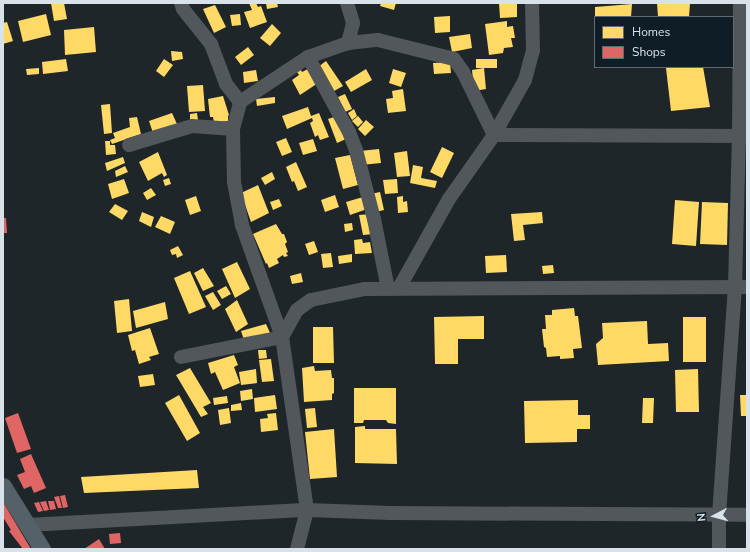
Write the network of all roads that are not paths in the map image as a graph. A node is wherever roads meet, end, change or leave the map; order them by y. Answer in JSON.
{"nodes":[{"id":1,"x":181,"y":3,"type":"edge"},
{"id":2,"x":347,"y":3,"type":"edge"},
{"id":3,"x":532,"y":3,"type":"edge"},
{"id":4,"x":740,"y":3,"type":"edge"},
{"id":5,"x":348,"y":43,"type":"junction"},
{"id":6,"x":308,"y":57,"type":"junction"},
{"id":7,"x":240,"y":102,"type":"junction"},
{"id":8,"x":233,"y":129,"type":"junction"},
{"id":9,"x":494,"y":135,"type":"junction"},
{"id":10,"x":743,"y":136,"type":"edge"},
{"id":11,"x":129,"y":145,"type":"dead end"},
{"id":12,"x":741,"y":287,"type":"edge"},
{"id":13,"x":394,"y":288,"type":"junction"},
{"id":14,"x":282,"y":337,"type":"junction"},
{"id":15,"x":181,"y":357,"type":"dead end"},
{"id":16,"x":3,"y":486,"type":"edge"},
{"id":17,"x":307,"y":510,"type":"junction"},
{"id":18,"x":719,"y":515,"type":"junction"},
{"id":19,"x":747,"y":515,"type":"edge"},
{"id":20,"x":27,"y":525,"type":"junction"},
{"id":21,"x":42,"y":549,"type":"edge"},
{"id":22,"x":297,"y":549,"type":"edge"},
{"id":23,"x":719,"y":549,"type":"edge"}],
"edges":[{"from":1,"to":7,"type":"street"},
{"from":2,"to":5,"type":"street"},
{"from":3,"to":9,"type":"street"},
{"from":4,"to":10,"type":"street"},
{"from":5,"to":6,"type":"street"},
{"from":5,"to":9,"type":"street"},
{"from":6,"to":7,"type":"street"},
{"from":6,"to":13,"type":"street"},
{"from":7,"to":8,"type":"street"},
{"from":8,"to":11,"type":"street"},
{"from":8,"to":14,"type":"street"},
{"from":9,"to":10,"type":"street"},
{"from":9,"to":13,"type":"street"},
{"from":10,"to":12,"type":"street"},
{"from":12,"to":13,"type":"street"},
{"from":12,"to":18,"type":"street"},
{"from":13,"to":14,"type":"street"},
{"from":14,"to":15,"type":"street"},
{"from":14,"to":17,"type":"street"},
{"from":16,"to":20,"type":"main road"},
{"from":17,"to":18,"type":"street"},
{"from":17,"to":20,"type":"street"},
{"from":17,"to":22,"type":"street"},
{"from":18,"to":19,"type":"street"},
{"from":18,"to":23,"type":"street"},
{"from":20,"to":21,"type":"main road"}]}
